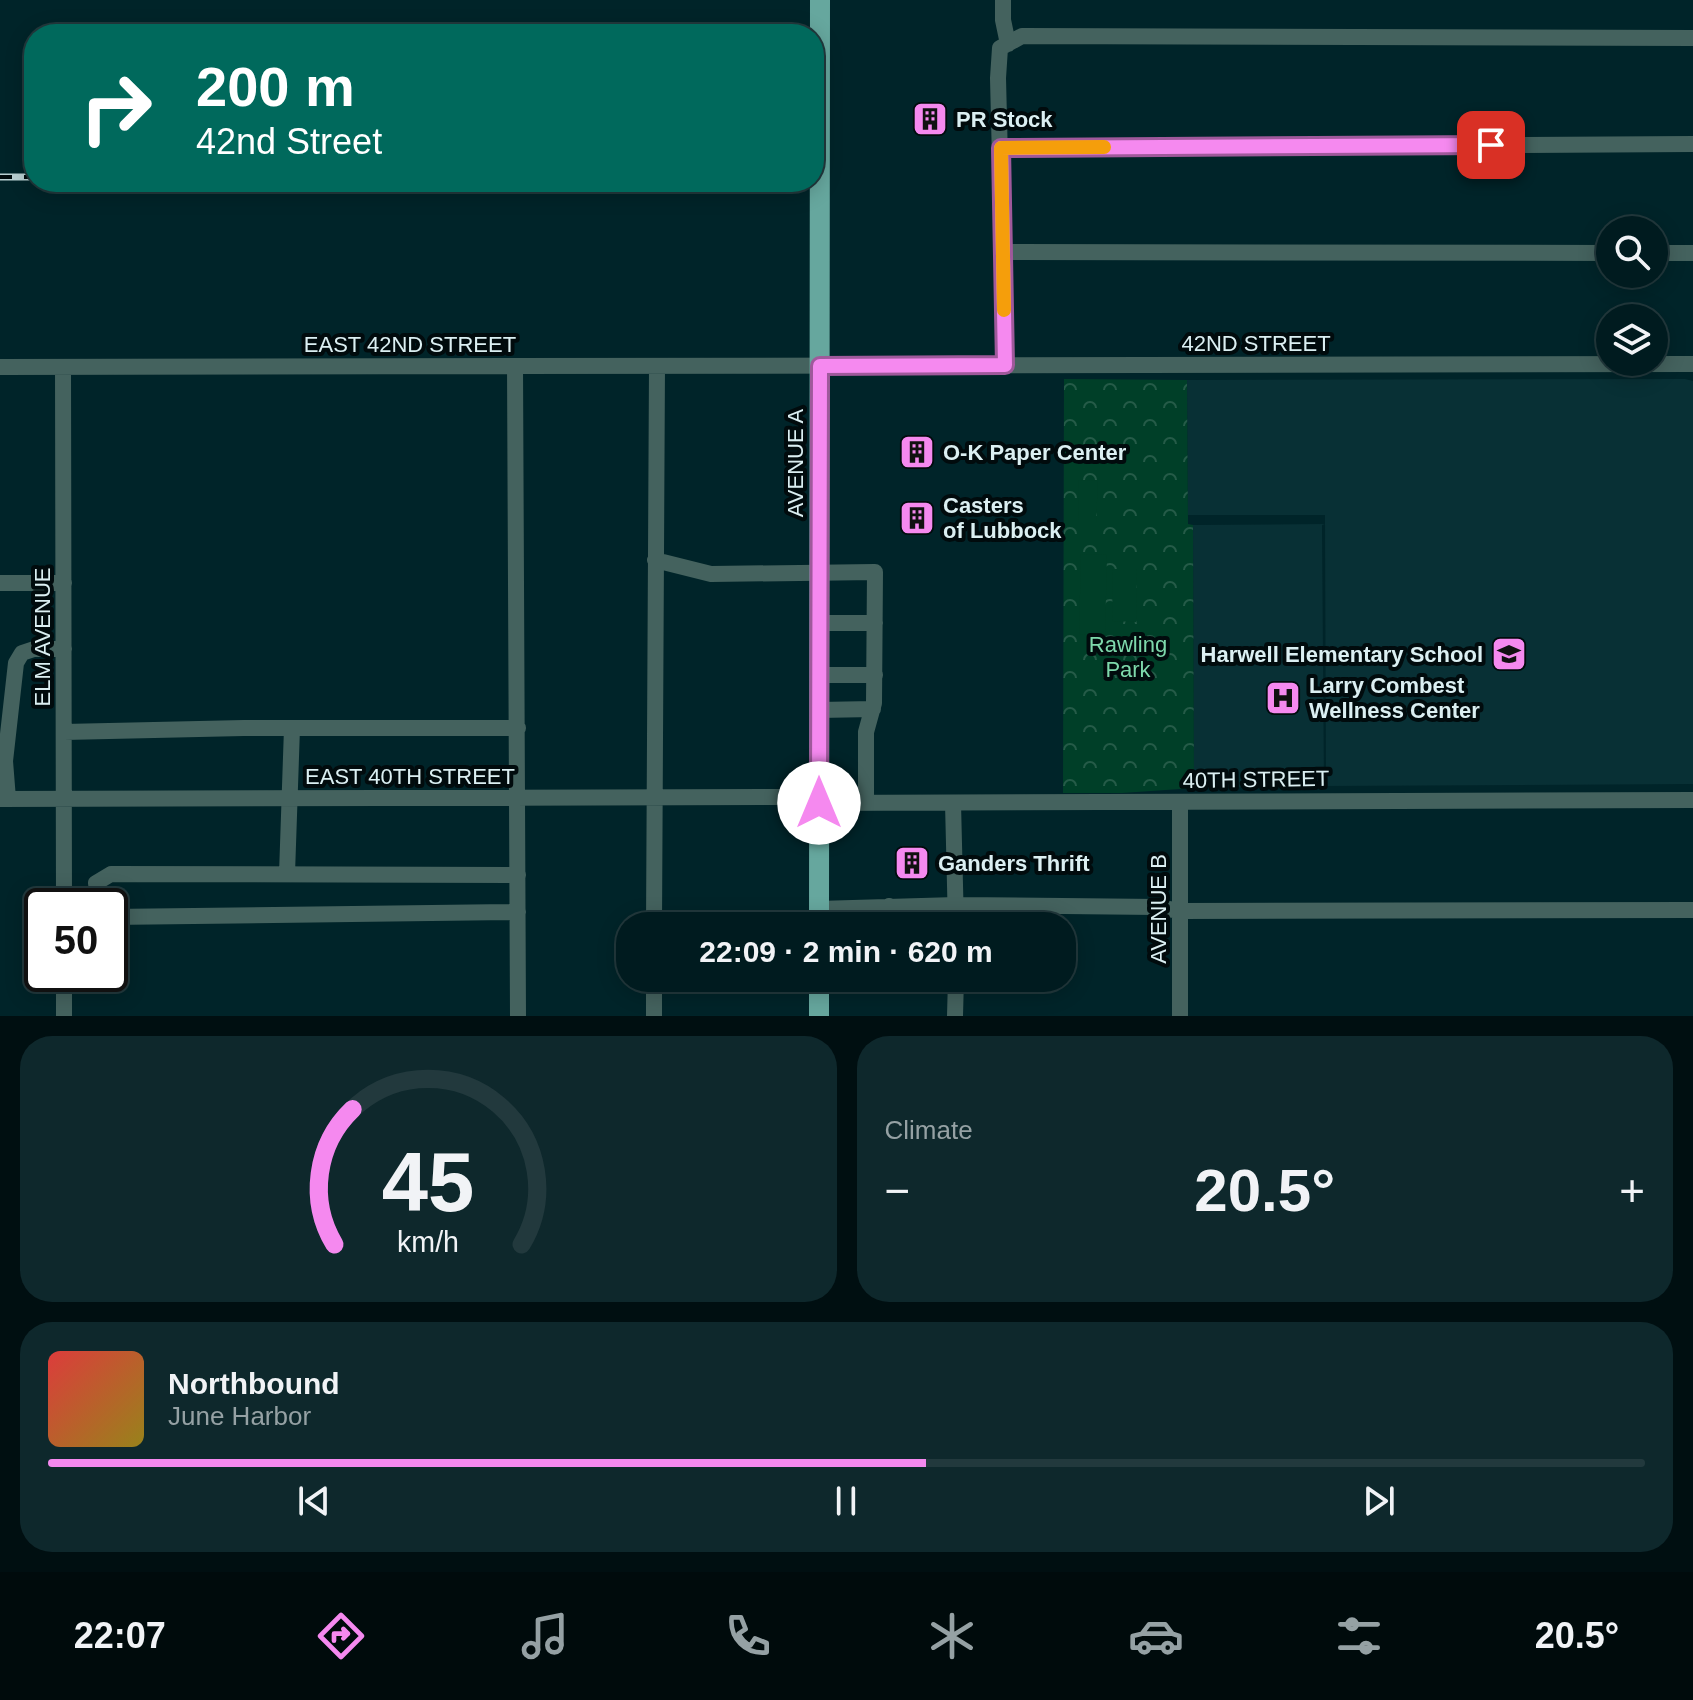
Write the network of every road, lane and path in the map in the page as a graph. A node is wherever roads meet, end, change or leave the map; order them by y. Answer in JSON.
{"nodes":[{"id":1,"x":820,"y":0,"type":"edge"},
{"id":2,"x":1003,"y":0,"type":"edge"},
{"id":3,"x":820,"y":24,"type":"edge"},
{"id":4,"x":1693,"y":38,"type":"edge"},
{"id":5,"x":1008,"y":44,"type":"junction"},
{"id":6,"x":1693,"y":144,"type":"edge"},
{"id":7,"x":1001,"y":148,"type":"junction"},
{"id":8,"x":820,"y":192,"type":"edge"},
{"id":9,"x":1003,"y":252,"type":"junction"},
{"id":10,"x":1596,"y":253,"type":"edge"},
{"id":11,"x":1668,"y":253,"type":"edge"},
{"id":12,"x":1693,"y":253,"type":"edge"},
{"id":13,"x":1693,"y":364,"type":"edge"},
{"id":14,"x":1005,"y":365,"type":"junction"},
{"id":15,"x":515,"y":366,"type":"junction"},
{"id":16,"x":657,"y":366,"type":"junction"},
{"id":17,"x":820,"y":366,"type":"junction"},
{"id":18,"x":0,"y":367,"type":"edge"},
{"id":19,"x":63,"y":367,"type":"junction"},
{"id":20,"x":655,"y":560,"type":"junction"},
{"id":21,"x":819,"y":572,"type":"junction"},
{"id":22,"x":0,"y":583,"type":"edge"},
{"id":23,"x":64,"y":583,"type":"junction"},
{"id":24,"x":819,"y":623,"type":"junction"},
{"id":25,"x":875,"y":623,"type":"junction"},
{"id":26,"x":64,"y":649,"type":"junction"},
{"id":27,"x":819,"y":675,"type":"junction"},
{"id":28,"x":875,"y":675,"type":"junction"},
{"id":29,"x":873,"y":709,"type":"junction"},
{"id":30,"x":819,"y":710,"type":"junction"},
{"id":31,"x":292,"y":728,"type":"junction"},
{"id":32,"x":518,"y":728,"type":"junction"},
{"id":33,"x":64,"y":732,"type":"junction"},
{"id":34,"x":2,"y":758,"type":"edge"},
{"id":35,"x":653,"y":797,"type":"junction"},
{"id":36,"x":290,"y":798,"type":"junction"},
{"id":37,"x":518,"y":798,"type":"junction"},
{"id":38,"x":4,"y":799,"type":"edge"},
{"id":39,"x":65,"y":799,"type":"junction"},
{"id":40,"x":1693,"y":800,"type":"edge"},
{"id":41,"x":1180,"y":802,"type":"junction"},
{"id":42,"x":819,"y":803,"type":"junction"},
{"id":43,"x":866,"y":803,"type":"junction"},
{"id":44,"x":953,"y":803,"type":"junction"},
{"id":45,"x":287,"y":874,"type":"junction"},
{"id":46,"x":518,"y":875,"type":"junction"},
{"id":47,"x":64,"y":888,"type":"edge"},
{"id":48,"x":97,"y":888,"type":"edge"},
{"id":49,"x":956,"y":905,"type":"junction"},
{"id":50,"x":889,"y":906,"type":"junction"},
{"id":51,"x":1693,"y":910,"type":"edge"},
{"id":52,"x":1180,"y":911,"type":"junction"},
{"id":53,"x":518,"y":912,"type":"junction"},
{"id":54,"x":654,"y":912,"type":"edge"},
{"id":55,"x":818,"y":912,"type":"edge"},
{"id":56,"x":854,"y":912,"type":"edge"},
{"id":57,"x":886,"y":912,"type":"edge"},
{"id":58,"x":956,"y":912,"type":"edge"},
{"id":59,"x":128,"y":917,"type":"edge"},
{"id":60,"x":64,"y":992,"type":"edge"},
{"id":61,"x":654,"y":992,"type":"edge"},
{"id":62,"x":819,"y":992,"type":"edge"},
{"id":63,"x":956,"y":992,"type":"edge"},
{"id":64,"x":64,"y":1016,"type":"edge"},
{"id":65,"x":518,"y":1016,"type":"edge"},
{"id":66,"x":654,"y":1016,"type":"edge"},
{"id":67,"x":819,"y":1016,"type":"edge"},
{"id":68,"x":955,"y":1016,"type":"edge"},
{"id":69,"x":1180,"y":1016,"type":"edge"}],
"edges":[{"from":1,"to":3,"type":"main road","name":"AVENUE A"},
{"from":2,"to":5,"type":"street"},
{"from":4,"to":5,"type":"street"},
{"from":5,"to":7,"type":"street"},
{"from":6,"to":7,"type":"street"},
{"from":7,"to":9,"type":"street"},
{"from":8,"to":17,"type":"main road","name":"AVENUE A"},
{"from":9,"to":10,"type":"street"},
{"from":9,"to":14,"type":"street"},
{"from":11,"to":12,"type":"street"},
{"from":13,"to":14,"type":"street","name":"42ND STREET"},
{"from":14,"to":17,"type":"street","name":"42ND STREET"},
{"from":15,"to":16,"type":"street","name":"EAST 42ND STREET"},
{"from":15,"to":19,"type":"street","name":"EAST 42ND STREET"},
{"from":15,"to":32,"type":"street"},
{"from":16,"to":17,"type":"street","name":"EAST 42ND STREET"},
{"from":16,"to":20,"type":"street"},
{"from":17,"to":21,"type":"main road","name":"AVENUE A"},
{"from":18,"to":19,"type":"street","name":"EAST 42ND STREET"},
{"from":19,"to":23,"type":"street","name":"ELM AVENUE"},
{"from":20,"to":21,"type":"street"},
{"from":20,"to":35,"type":"street"},
{"from":21,"to":24,"type":"main road","name":"AVENUE A"},
{"from":21,"to":25,"type":"street"},
{"from":22,"to":23,"type":"street"},
{"from":23,"to":26,"type":"street","name":"ELM AVENUE"},
{"from":24,"to":25,"type":"street"},
{"from":24,"to":27,"type":"main road","name":"AVENUE A"},
{"from":25,"to":28,"type":"street"},
{"from":26,"to":33,"type":"street","name":"ELM AVENUE"},
{"from":26,"to":34,"type":"street"},
{"from":27,"to":28,"type":"street"},
{"from":27,"to":30,"type":"main road","name":"AVENUE A"},
{"from":28,"to":29,"type":"street"},
{"from":29,"to":30,"type":"street"},
{"from":29,"to":43,"type":"street"},
{"from":30,"to":42,"type":"main road","name":"AVENUE A"},
{"from":31,"to":32,"type":"street"},
{"from":31,"to":33,"type":"street"},
{"from":31,"to":36,"type":"street"},
{"from":32,"to":37,"type":"street"},
{"from":33,"to":39,"type":"street","name":"ELM AVENUE"},
{"from":34,"to":38,"type":"street"},
{"from":35,"to":37,"type":"street","name":"EAST 40TH STREET"},
{"from":35,"to":42,"type":"street","name":"EAST 40TH STREET"},
{"from":35,"to":54,"type":"street"},
{"from":36,"to":37,"type":"street","name":"EAST 40TH STREET"},
{"from":36,"to":39,"type":"street","name":"EAST 40TH STREET"},
{"from":36,"to":45,"type":"street"},
{"from":37,"to":46,"type":"street"},
{"from":38,"to":39,"type":"street","name":"EAST 40TH STREET"},
{"from":39,"to":47,"type":"street","name":"ELM AVENUE"},
{"from":40,"to":41,"type":"street","name":"40TH STREET"},
{"from":41,"to":44,"type":"street","name":"40TH STREET"},
{"from":41,"to":52,"type":"street","name":"AVENUE B"},
{"from":42,"to":43,"type":"street","name":"40TH STREET"},
{"from":42,"to":55,"type":"main road","name":"AVENUE A"},
{"from":43,"to":44,"type":"street","name":"40TH STREET"},
{"from":44,"to":49,"type":"street"},
{"from":45,"to":46,"type":"street"},
{"from":45,"to":48,"type":"street"},
{"from":46,"to":53,"type":"street"},
{"from":49,"to":50,"type":"street"},
{"from":49,"to":52,"type":"street"},
{"from":49,"to":58,"type":"street"},
{"from":50,"to":56,"type":"street"},
{"from":50,"to":57,"type":"street"},
{"from":51,"to":52,"type":"street"},
{"from":52,"to":69,"type":"street","name":"AVENUE B"},
{"from":53,"to":59,"type":"street"},
{"from":53,"to":65,"type":"street"},
{"from":60,"to":64,"type":"street"},
{"from":61,"to":66,"type":"street"},
{"from":62,"to":67,"type":"main road"},
{"from":63,"to":68,"type":"street"}]}
